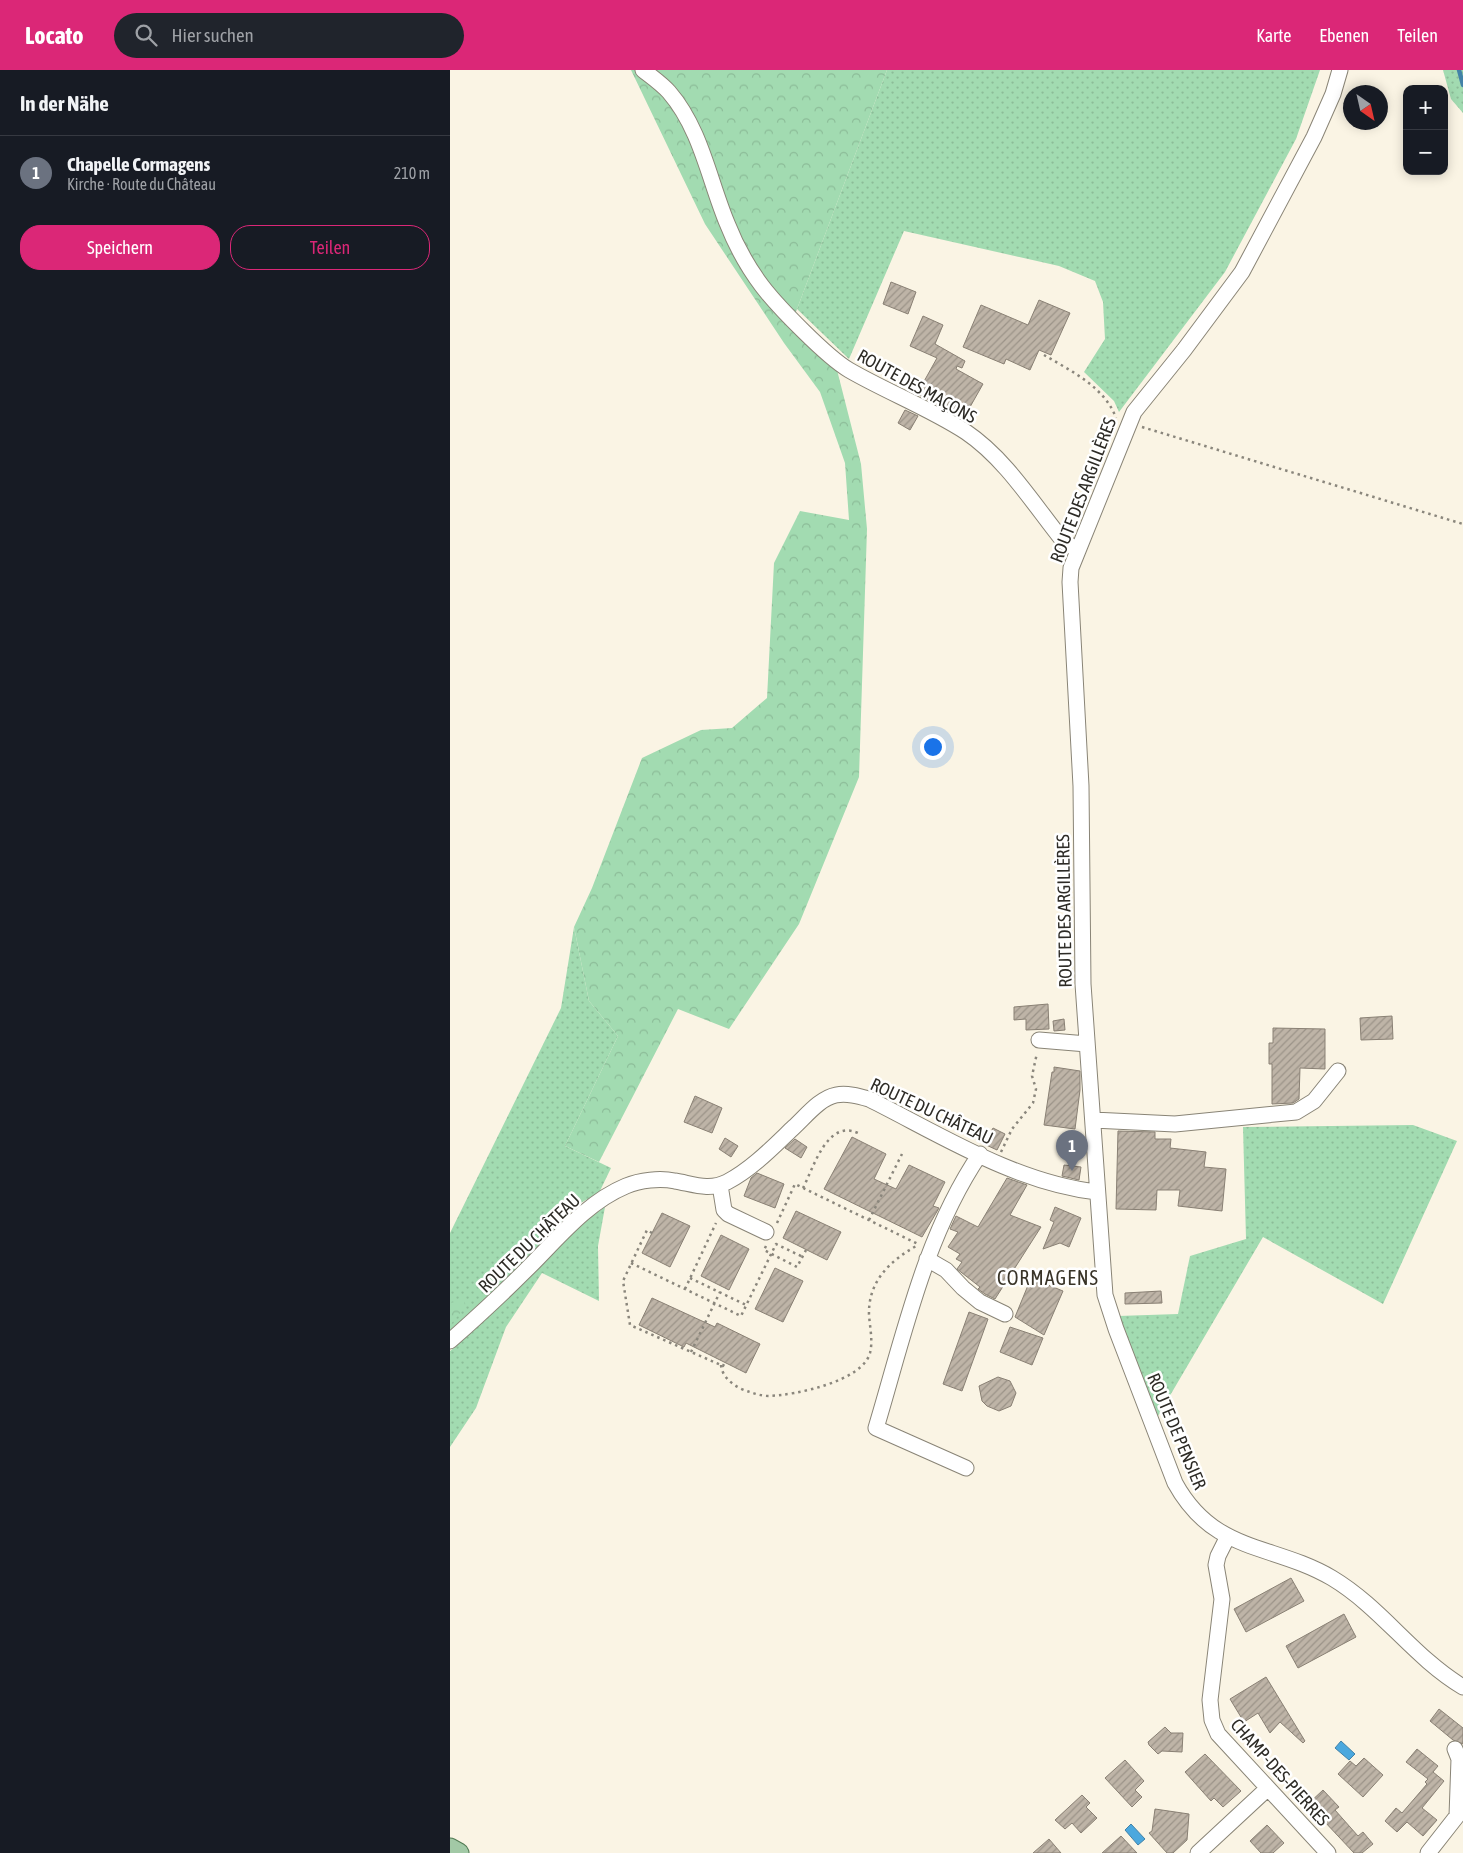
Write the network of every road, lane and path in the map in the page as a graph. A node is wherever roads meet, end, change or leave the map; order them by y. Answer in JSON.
{"nodes":[{"id":1,"x":643,"y":70,"type":"edge"},
{"id":2,"x":1340,"y":70,"type":"edge"},
{"id":3,"x":1044,"y":355,"type":"dead end"},
{"id":4,"x":1112,"y":408,"type":"dead end"},
{"id":5,"x":1129,"y":421,"type":"junction"},
{"id":6,"x":1463,"y":524,"type":"edge"},
{"id":7,"x":1078,"y":550,"type":"junction"},
{"id":8,"x":1039,"y":1040,"type":"joint"},
{"id":9,"x":1087,"y":1044,"type":"junction"},
{"id":10,"x":1338,"y":1071,"type":"dead end"},
{"id":11,"x":1093,"y":1120,"type":"junction"},
{"id":12,"x":858,"y":1133,"type":"dead end"},
{"id":13,"x":902,"y":1154,"type":"dead end"},
{"id":14,"x":980,"y":1154,"type":"junction"},
{"id":15,"x":996,"y":1162,"type":"junction"},
{"id":16,"x":720,"y":1184,"type":"junction"},
{"id":17,"x":803,"y":1188,"type":"junction"},
{"id":18,"x":1097,"y":1192,"type":"junction"},
{"id":19,"x":724,"y":1210,"type":"junction"},
{"id":20,"x":869,"y":1220,"type":"junction"},
{"id":21,"x":652,"y":1233,"type":"dead end"},
{"id":22,"x":770,"y":1234,"type":"junction"},
{"id":23,"x":806,"y":1250,"type":"dead end"},
{"id":24,"x":926,"y":1251,"type":"junction"},
{"id":25,"x":771,"y":1254,"type":"junction"},
{"id":26,"x":802,"y":1257,"type":"junction"},
{"id":27,"x":632,"y":1263,"type":"junction"},
{"id":28,"x":690,"y":1278,"type":"junction"},
{"id":29,"x":685,"y":1289,"type":"junction"},
{"id":30,"x":720,"y":1292,"type":"junction"},
{"id":31,"x":715,"y":1304,"type":"junction"},
{"id":32,"x":746,"y":1305,"type":"junction"},
{"id":33,"x":1005,"y":1314,"type":"dead end"},
{"id":34,"x":450,"y":1341,"type":"edge"},
{"id":35,"x":691,"y":1352,"type":"junction"},
{"id":36,"x":725,"y":1362,"type":"dead end"},
{"id":37,"x":721,"y":1365,"type":"junction"},
{"id":38,"x":966,"y":1468,"type":"dead end"},
{"id":39,"x":1228,"y":1536,"type":"junction"},
{"id":40,"x":1463,"y":1687,"type":"edge"},
{"id":41,"x":1455,"y":1749,"type":"dead end"},
{"id":42,"x":1268,"y":1788,"type":"junction"},
{"id":43,"x":450,"y":1848,"type":"edge"},
{"id":44,"x":459,"y":1853,"type":"edge"},
{"id":45,"x":1198,"y":1853,"type":"edge"},
{"id":46,"x":1328,"y":1853,"type":"edge"},
{"id":47,"x":1428,"y":1853,"type":"edge"}],
"edges":[{"from":1,"to":7,"type":"street","name":"ROUTE DES MAÇONS"},
{"from":2,"to":5,"type":"street","name":"ROUTE DES ARGILLÈRES"},
{"from":3,"to":4,"type":"path"},
{"from":5,"to":6,"type":"path"},
{"from":5,"to":7,"type":"street","name":"ROUTE DES ARGILLÈRES"},
{"from":7,"to":9,"type":"street","name":"ROUTE DES ARGILLÈRES"},
{"from":8,"to":9,"type":"street"},
{"from":8,"to":15,"type":"path"},
{"from":9,"to":11,"type":"street","name":"ROUTE DES ARGILLÈRES"},
{"from":10,"to":11,"type":"street"},
{"from":11,"to":18,"type":"street","name":"ROUTE DES ARGILLÈRES"},
{"from":12,"to":17,"type":"path"},
{"from":13,"to":20,"type":"path"},
{"from":14,"to":15,"type":"street","name":"ROUTE DU CHÂTEAU"},
{"from":14,"to":16,"type":"street","name":"ROUTE DU CHÂTEAU"},
{"from":14,"to":24,"type":"street"},
{"from":15,"to":18,"type":"street","name":"ROUTE DU CHÂTEAU"},
{"from":16,"to":19,"type":"street"},
{"from":16,"to":34,"type":"street","name":"ROUTE DU CHÂTEAU"},
{"from":17,"to":20,"type":"path"},
{"from":17,"to":22,"type":"path"},
{"from":18,"to":39,"type":"street","name":"ROUTE DE PENSIER"},
{"from":19,"to":22,"type":"street"},
{"from":19,"to":28,"type":"path"},
{"from":20,"to":24,"type":"path"},
{"from":21,"to":27,"type":"path"},
{"from":22,"to":25,"type":"path"},
{"from":23,"to":26,"type":"path"},
{"from":24,"to":33,"type":"street"},
{"from":24,"to":37,"type":"path"},
{"from":24,"to":38,"type":"street"},
{"from":25,"to":26,"type":"path"},
{"from":25,"to":26,"type":"path"},
{"from":25,"to":32,"type":"path"},
{"from":27,"to":29,"type":"path"},
{"from":27,"to":35,"type":"path"},
{"from":28,"to":29,"type":"path"},
{"from":28,"to":30,"type":"path"},
{"from":29,"to":31,"type":"path"},
{"from":30,"to":31,"type":"path"},
{"from":30,"to":32,"type":"path"},
{"from":31,"to":32,"type":"path"},
{"from":31,"to":35,"type":"path"},
{"from":35,"to":37,"type":"path"},
{"from":36,"to":37,"type":"path"},
{"from":39,"to":40,"type":"street","name":"ROUTE DE PENSIER"},
{"from":39,"to":42,"type":"street","name":"CHAMP-DES-PIERRES"},
{"from":41,"to":47,"type":"street"},
{"from":42,"to":45,"type":"street"},
{"from":42,"to":46,"type":"street","name":"CHAMP-DES-PIERRES"},
{"from":43,"to":44,"type":"main road"}]}
